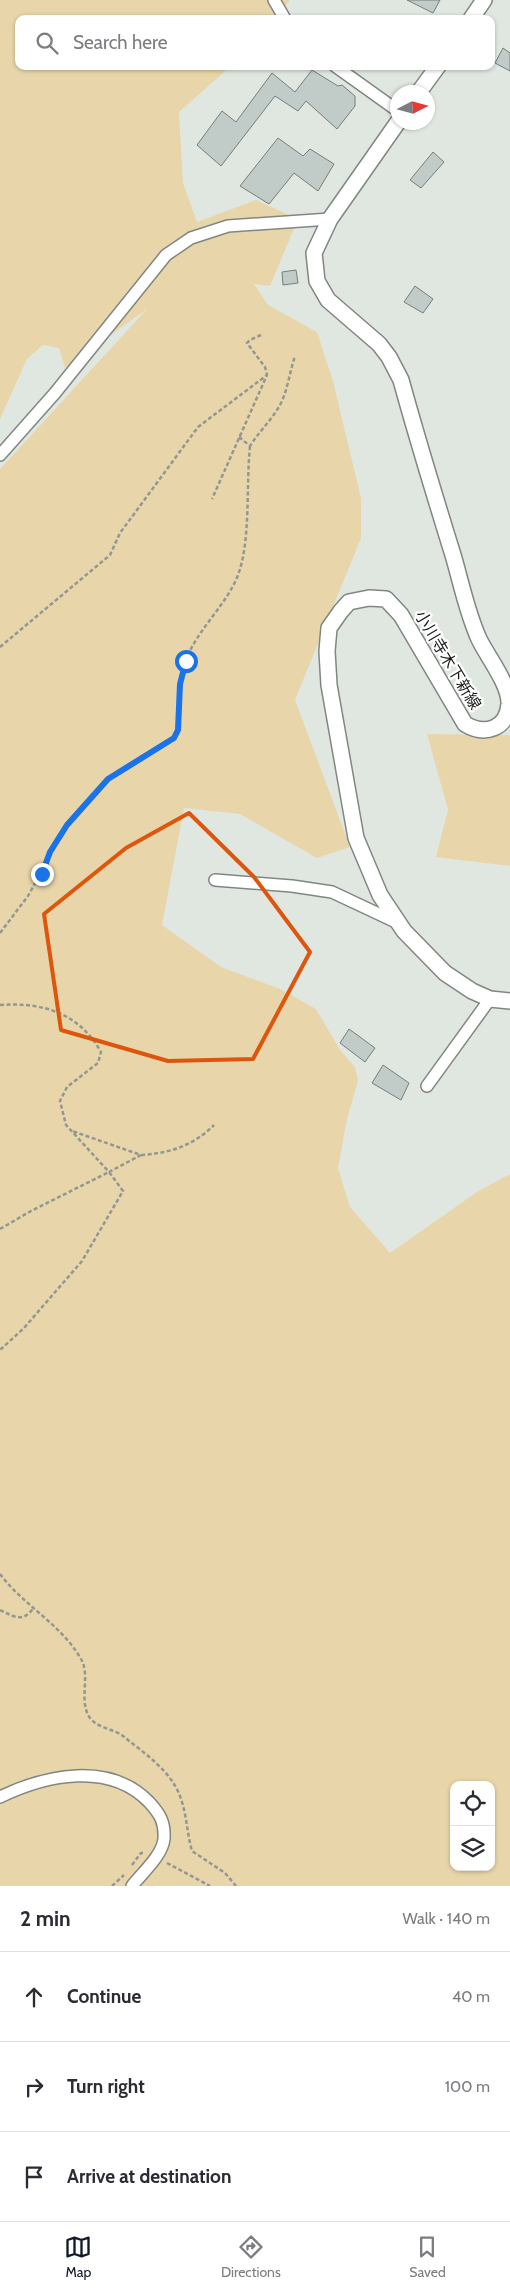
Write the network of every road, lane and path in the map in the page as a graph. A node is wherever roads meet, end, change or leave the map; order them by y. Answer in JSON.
{"nodes":[{"id":1,"x":274,"y":0,"type":"edge"},
{"id":2,"x":484,"y":0,"type":"edge"},
{"id":3,"x":283,"y":15,"type":"edge"},
{"id":4,"x":474,"y":15,"type":"edge"},
{"id":5,"x":341,"y":70,"type":"edge"},
{"id":6,"x":435,"y":70,"type":"edge"},
{"id":7,"x":424,"y":85,"type":"edge"},
{"id":8,"x":390,"y":105,"type":"edge"},
{"id":9,"x":392,"y":130,"type":"edge"},
{"id":10,"x":330,"y":219,"type":"junction"},
{"id":11,"x":261,"y":335,"type":"dead end"},
{"id":12,"x":295,"y":356,"type":"dead end"},
{"id":13,"x":267,"y":376,"type":"junction"},
{"id":14,"x":239,"y":438,"type":"junction"},
{"id":15,"x":250,"y":446,"type":"junction"},
{"id":16,"x":0,"y":455,"type":"edge"},
{"id":17,"x":212,"y":499,"type":"dead end"},
{"id":18,"x":0,"y":647,"type":"edge"},
{"id":19,"x":215,"y":880,"type":"dead end"},
{"id":20,"x":399,"y":923,"type":"junction"},
{"id":21,"x":0,"y":934,"type":"edge"},
{"id":22,"x":490,"y":998,"type":"junction"},
{"id":23,"x":510,"y":1000,"type":"edge"},
{"id":24,"x":0,"y":1005,"type":"edge"},
{"id":25,"x":427,"y":1086,"type":"dead end"},
{"id":26,"x":214,"y":1125,"type":"dead end"},
{"id":27,"x":72,"y":1131,"type":"junction"},
{"id":28,"x":141,"y":1155,"type":"junction"},
{"id":29,"x":109,"y":1172,"type":"junction"},
{"id":30,"x":0,"y":1229,"type":"edge"},
{"id":31,"x":0,"y":1350,"type":"edge"},
{"id":32,"x":0,"y":1574,"type":"edge"},
{"id":33,"x":34,"y":1607,"type":"junction"},
{"id":34,"x":0,"y":1610,"type":"edge"},
{"id":35,"x":0,"y":1797,"type":"edge"},
{"id":36,"x":163,"y":1862,"type":"dead end"},
{"id":37,"x":132,"y":1886,"type":"edge"},
{"id":38,"x":210,"y":1886,"type":"edge"},
{"id":39,"x":236,"y":1886,"type":"edge"}],
"edges":[{"from":1,"to":3,"type":"street"},
{"from":2,"to":4,"type":"main road"},
{"from":5,"to":8,"type":"street"},
{"from":6,"to":7,"type":"main road"},
{"from":9,"to":10,"type":"main road","name":"小川寺木下新線"},
{"from":10,"to":16,"type":"street"},
{"from":10,"to":20,"type":"main road","name":"小川寺木下新線"},
{"from":11,"to":13,"type":"path"},
{"from":12,"to":15,"type":"path"},
{"from":13,"to":14,"type":"path"},
{"from":13,"to":18,"type":"path"},
{"from":14,"to":15,"type":"path"},
{"from":14,"to":17,"type":"path"},
{"from":15,"to":21,"type":"path"},
{"from":19,"to":20,"type":"street"},
{"from":20,"to":22,"type":"main road","name":"小川寺木下新線"},
{"from":22,"to":23,"type":"main road","name":"小川寺木下新線"},
{"from":22,"to":25,"type":"street"},
{"from":24,"to":27,"type":"path"},
{"from":26,"to":28,"type":"path"},
{"from":27,"to":28,"type":"path"},
{"from":27,"to":29,"type":"path"},
{"from":28,"to":29,"type":"path"},
{"from":29,"to":30,"type":"path"},
{"from":29,"to":31,"type":"path"},
{"from":32,"to":33,"type":"path"},
{"from":33,"to":34,"type":"path"},
{"from":33,"to":39,"type":"path"},
{"from":35,"to":37,"type":"street"},
{"from":36,"to":38,"type":"path"}]}
